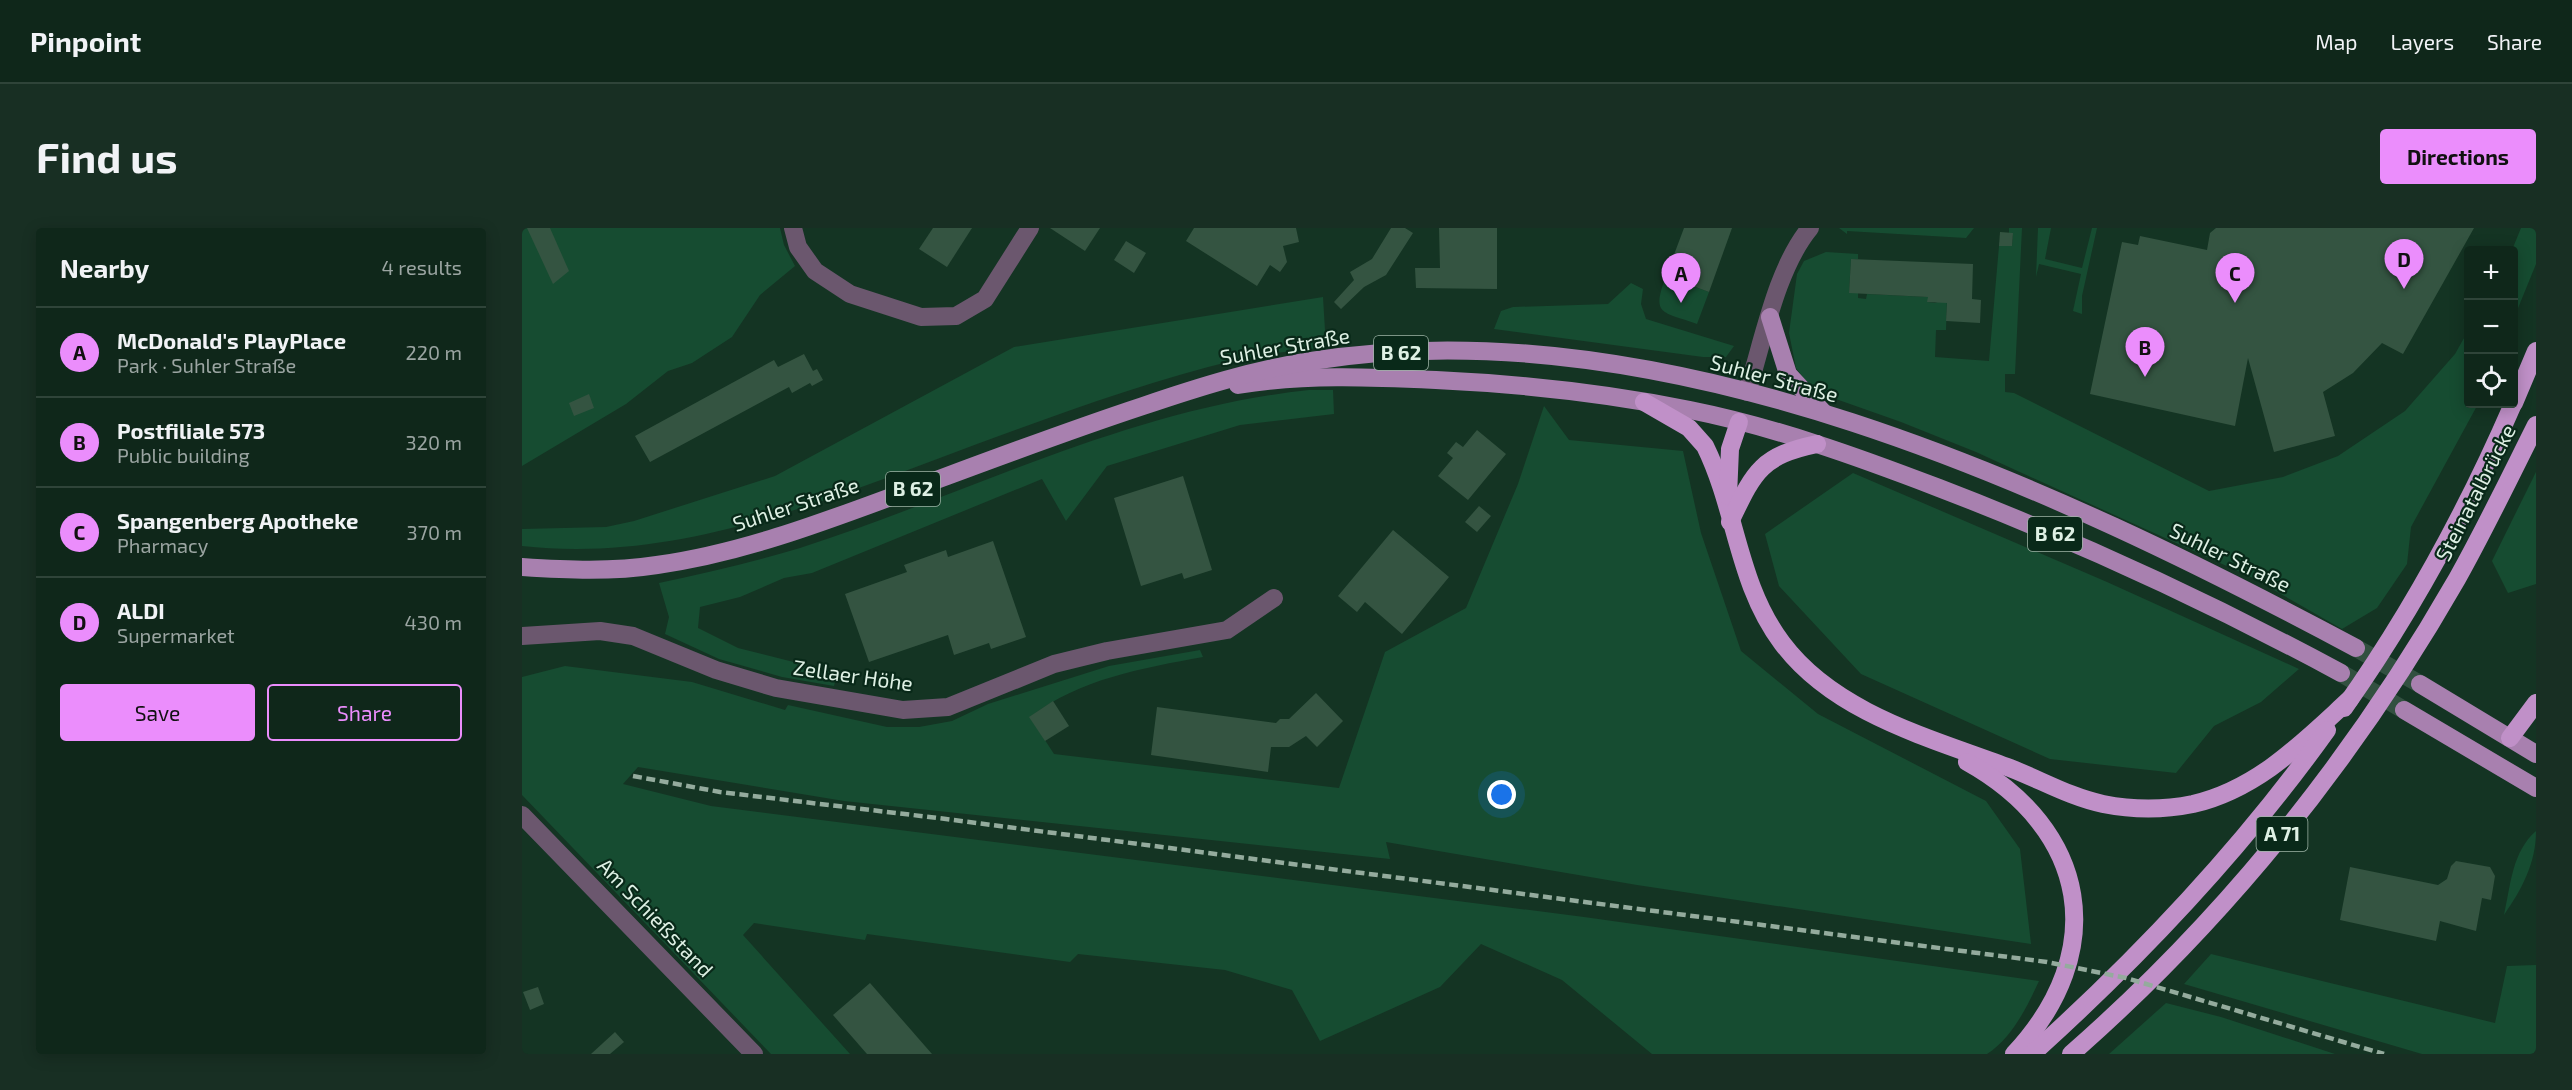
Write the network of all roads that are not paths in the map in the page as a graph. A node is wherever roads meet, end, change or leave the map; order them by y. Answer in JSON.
{"nodes":[{"id":1,"x":793,"y":228,"type":"edge"},
{"id":2,"x":1030,"y":228,"type":"edge"},
{"id":3,"x":1810,"y":228,"type":"edge"},
{"id":4,"x":1770,"y":317,"type":"junction"},
{"id":5,"x":2536,"y":351,"type":"edge"},
{"id":6,"x":1748,"y":392,"type":"junction"},
{"id":7,"x":2518,"y":392,"type":"edge"},
{"id":8,"x":1644,"y":402,"type":"junction"},
{"id":9,"x":1140,"y":407,"type":"junction"},
{"id":10,"x":2511,"y":408,"type":"edge"},
{"id":11,"x":1828,"y":416,"type":"junction"},
{"id":12,"x":1739,"y":422,"type":"junction"},
{"id":13,"x":2536,"y":425,"type":"edge"},
{"id":14,"x":1817,"y":444,"type":"junction"},
{"id":15,"x":1730,"y":522,"type":"junction"},
{"id":16,"x":522,"y":567,"type":"edge"},
{"id":17,"x":1274,"y":598,"type":"dead end"},
{"id":18,"x":522,"y":636,"type":"edge"},
{"id":19,"x":2356,"y":648,"type":"tunnel mouth"},
{"id":20,"x":2341,"y":673,"type":"tunnel mouth"},
{"id":21,"x":2420,"y":684,"type":"tunnel mouth"},
{"id":22,"x":2350,"y":699,"type":"junction"},
{"id":23,"x":2536,"y":704,"type":"edge"},
{"id":24,"x":2404,"y":710,"type":"tunnel mouth"},
{"id":25,"x":1923,"y":736,"type":"junction"},
{"id":26,"x":2510,"y":738,"type":"junction"},
{"id":27,"x":2536,"y":754,"type":"edge"},
{"id":28,"x":2495,"y":764,"type":"junction"},
{"id":29,"x":2536,"y":788,"type":"edge"},
{"id":30,"x":522,"y":814,"type":"edge"},
{"id":31,"x":754,"y":1054,"type":"edge"},
{"id":32,"x":2014,"y":1054,"type":"edge"},
{"id":33,"x":2032,"y":1054,"type":"edge"},
{"id":34,"x":2071,"y":1054,"type":"edge"}],
"edges":[{"from":1,"to":2,"type":"street"},
{"from":3,"to":4,"type":"street"},
{"from":4,"to":6,"type":"street"},
{"from":4,"to":11,"type":"main road"},
{"from":5,"to":7,"type":"highway","number":"A 71"},
{"from":6,"to":9,"type":"main road","name":"Suhler Straße","number":"B 62"},
{"from":6,"to":11,"type":"main road","name":"Suhler Straße","number":"B 62"},
{"from":6,"to":12,"type":"main road"},
{"from":8,"to":9,"type":"main road","name":"Suhler Straße","number":"B 62"},
{"from":8,"to":12,"type":"main road","name":"Suhler Straße","number":"B 62"},
{"from":8,"to":15,"type":"highway"},
{"from":9,"to":16,"type":"main road","name":"Suhler Straße","number":"B 62"},
{"from":10,"to":22,"type":"highway","number":"A 71"},
{"from":11,"to":19,"type":"main road","name":"Suhler Straße","number":"B 62"},
{"from":12,"to":14,"type":"main road","name":"Suhler Straße","number":"B 62"},
{"from":12,"to":15,"type":"highway"},
{"from":13,"to":34,"type":"highway","name":"Steinatalbrücke","number":"A 71"},
{"from":14,"to":15,"type":"highway"},
{"from":14,"to":20,"type":"main road","name":"Suhler Straße","number":"B 62"},
{"from":15,"to":25,"type":"highway"},
{"from":17,"to":18,"type":"street","name":"Zellaer Höhe"},
{"from":21,"to":26,"type":"main road"},
{"from":22,"to":25,"type":"highway"},
{"from":22,"to":33,"type":"highway","number":"A 71"},
{"from":23,"to":26,"type":"highway"},
{"from":24,"to":28,"type":"main road"},
{"from":25,"to":32,"type":"highway"},
{"from":26,"to":27,"type":"main road"},
{"from":26,"to":28,"type":"main road"},
{"from":28,"to":29,"type":"main road"},
{"from":30,"to":31,"type":"street","name":"Am Schießstand"}]}
